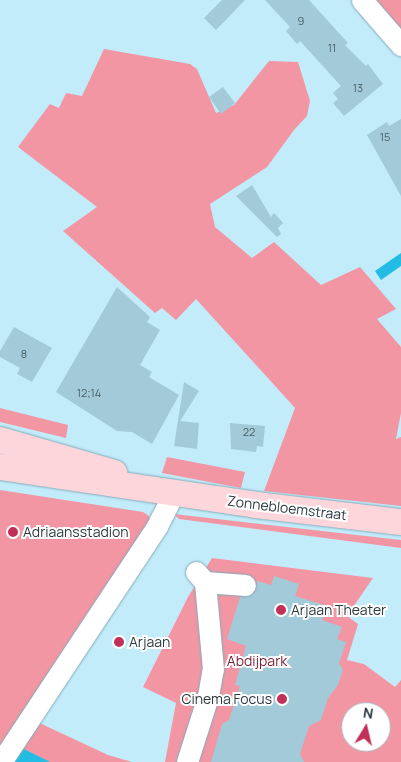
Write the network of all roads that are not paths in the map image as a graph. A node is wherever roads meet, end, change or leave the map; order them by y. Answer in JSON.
{"nodes":[{"id":1,"x":362,"y":0,"type":"edge"},
{"id":2,"x":401,"y":45,"type":"edge"},
{"id":3,"x":0,"y":440,"type":"edge"},
{"id":4,"x":57,"y":466,"type":"junction"},
{"id":5,"x":0,"y":467,"type":"edge"},
{"id":6,"x":174,"y":492,"type":"junction"},
{"id":7,"x":401,"y":522,"type":"edge"},
{"id":8,"x":244,"y":585,"type":"dead end"},
{"id":9,"x":1,"y":762,"type":"edge"},
{"id":10,"x":187,"y":762,"type":"edge"}],
"edges":[{"from":1,"to":2,"type":"street"},
{"from":3,"to":4,"type":"main road","name":"Zonnebloemstraat"},
{"from":4,"to":5,"type":"main road","name":"Zonnebloemstraat"},
{"from":4,"to":6,"type":"main road","name":"Zonnebloemstraat"},
{"from":6,"to":7,"type":"main road","name":"Zonnebloemstraat"},
{"from":6,"to":9,"type":"street"},
{"from":8,"to":10,"type":"street"}]}
